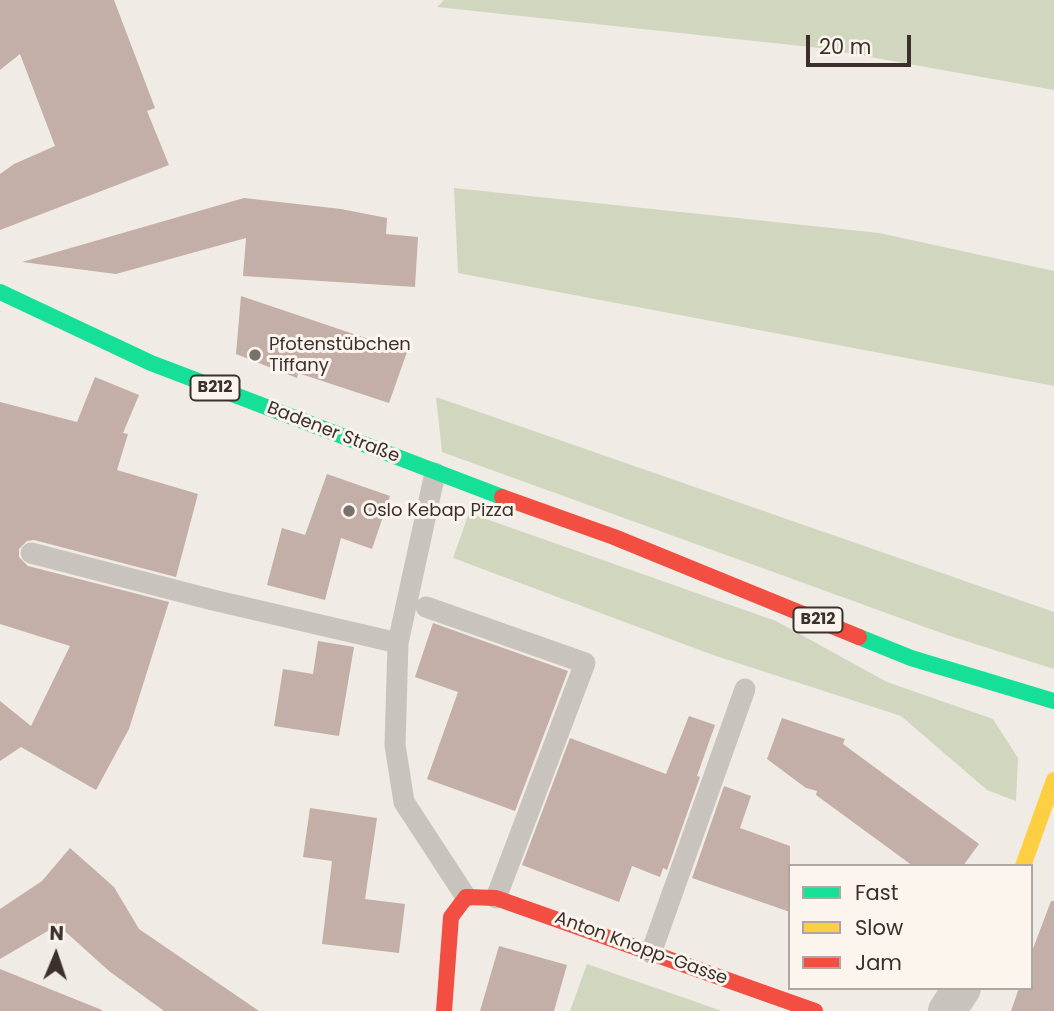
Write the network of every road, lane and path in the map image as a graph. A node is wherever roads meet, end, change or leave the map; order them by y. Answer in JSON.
{"nodes":[{"id":1,"x":0,"y":292,"type":"edge"},
{"id":2,"x":435,"y":473,"type":"junction"},
{"id":3,"x":31,"y":553,"type":"dead end"},
{"id":4,"x":426,"y":607,"type":"dead end"},
{"id":5,"x":398,"y":643,"type":"junction"},
{"id":6,"x":745,"y":689,"type":"dead end"},
{"id":7,"x":1054,"y":701,"type":"edge"},
{"id":8,"x":1054,"y":780,"type":"edge"},
{"id":9,"x":1024,"y":864,"type":"edge"},
{"id":10,"x":466,"y":898,"type":"junction"},
{"id":11,"x":496,"y":898,"type":"junction"},
{"id":12,"x":651,"y":953,"type":"junction"},
{"id":13,"x":961,"y":990,"type":"edge"},
{"id":14,"x":444,"y":1011,"type":"edge"},
{"id":15,"x":815,"y":1011,"type":"edge"},
{"id":16,"x":947,"y":1011,"type":"edge"}],
"edges":[{"from":1,"to":2,"type":"main road","name":"Badener Straße","number":"B212"},
{"from":2,"to":5,"type":"lane"},
{"from":2,"to":7,"type":"main road","number":"B212"},
{"from":3,"to":5,"type":"lane"},
{"from":4,"to":11,"type":"lane"},
{"from":5,"to":10,"type":"lane"},
{"from":6,"to":12,"type":"lane"},
{"from":8,"to":9,"type":"main road"},
{"from":10,"to":11,"type":"main road","name":"Anton Knopp-Gasse"},
{"from":10,"to":14,"type":"main road"},
{"from":11,"to":12,"type":"main road","name":"Anton Knopp-Gasse"},
{"from":12,"to":15,"type":"main road","name":"Anton Knopp-Gasse"},
{"from":13,"to":16,"type":"street"}]}
